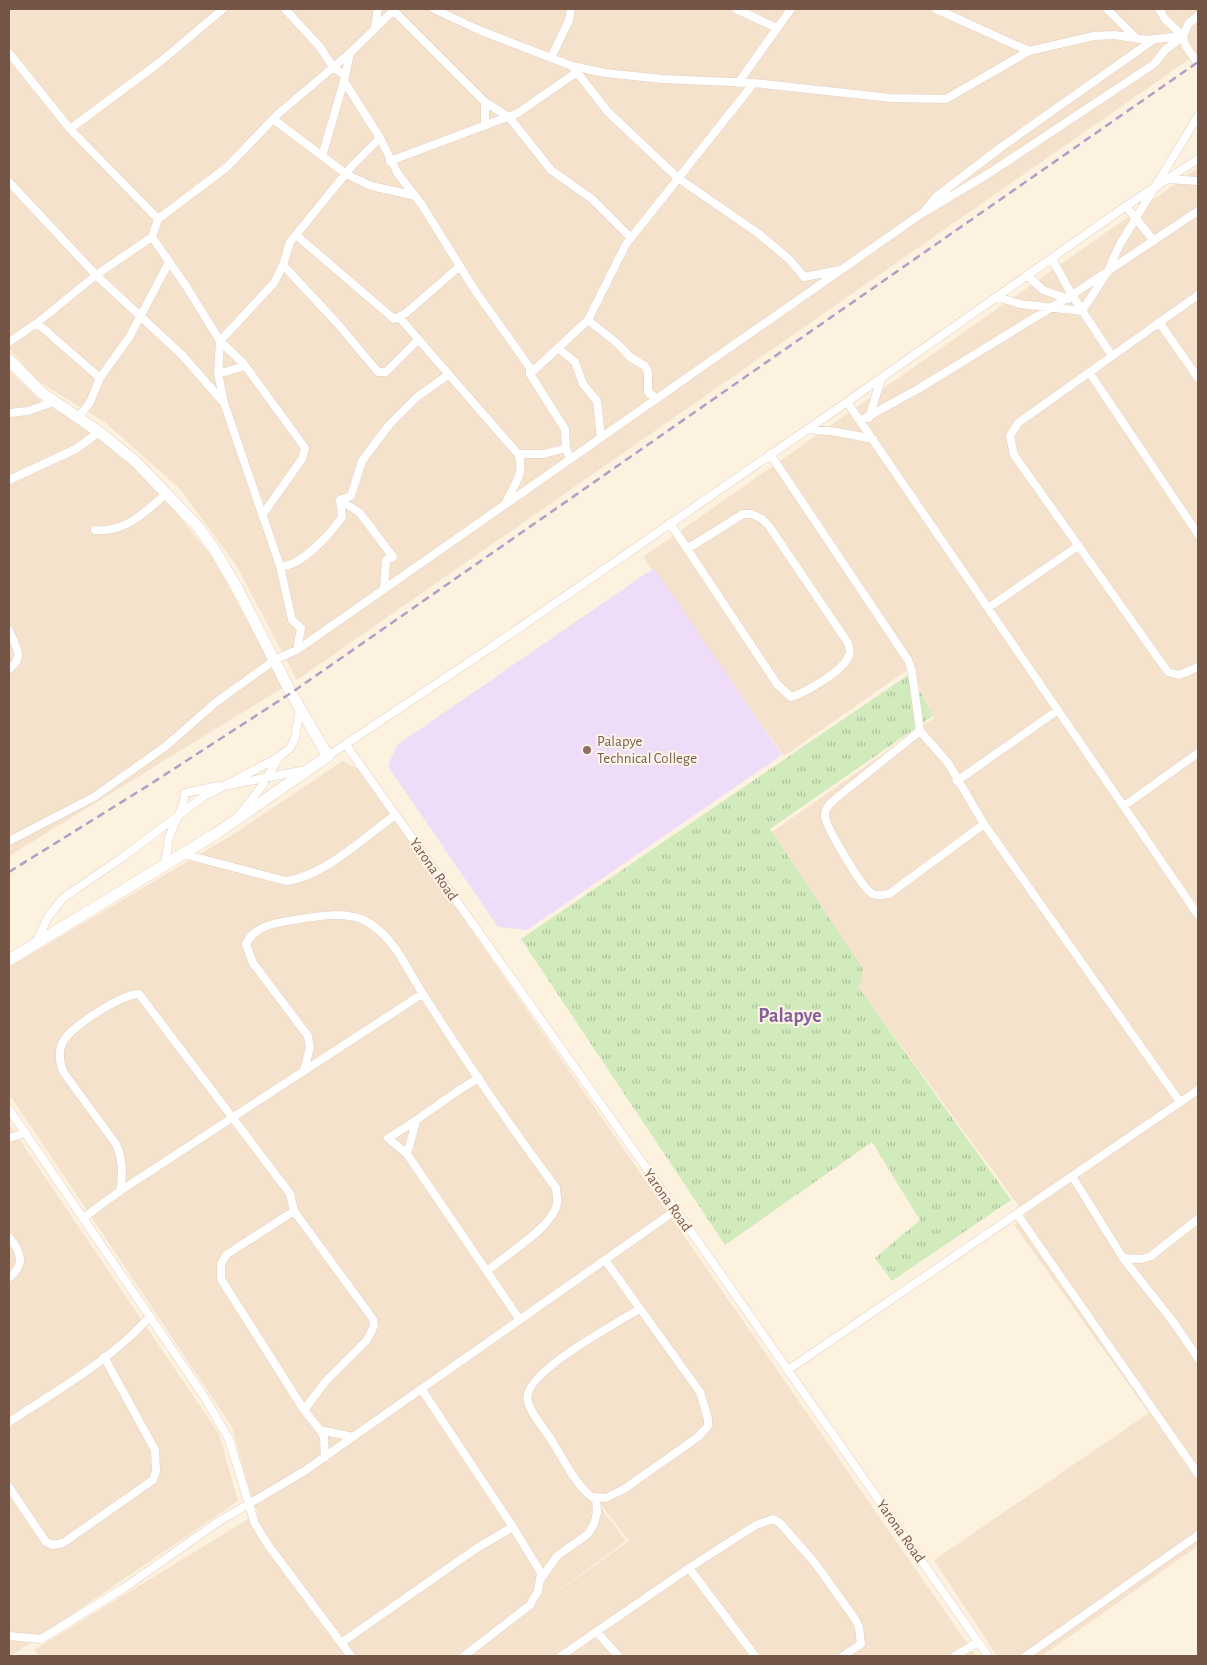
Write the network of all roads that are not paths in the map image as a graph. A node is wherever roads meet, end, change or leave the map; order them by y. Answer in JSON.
{"nodes":[{"id":1,"x":223,"y":9,"type":"edge"},
{"id":2,"x":285,"y":9,"type":"edge"},
{"id":3,"x":378,"y":9,"type":"edge"},
{"id":4,"x":434,"y":9,"type":"edge"},
{"id":5,"x":571,"y":9,"type":"edge"},
{"id":6,"x":736,"y":9,"type":"edge"},
{"id":7,"x":791,"y":9,"type":"edge"},
{"id":8,"x":936,"y":9,"type":"edge"},
{"id":9,"x":1107,"y":9,"type":"edge"},
{"id":10,"x":1159,"y":9,"type":"edge"},
{"id":11,"x":394,"y":10,"type":"edge"},
{"id":12,"x":1198,"y":16,"type":"edge"},
{"id":13,"x":777,"y":28,"type":"junction"},
{"id":14,"x":374,"y":29,"type":"junction"},
{"id":15,"x":1183,"y":36,"type":"junction"},
{"id":16,"x":1137,"y":39,"type":"junction"},
{"id":17,"x":1154,"y":39,"type":"junction"},
{"id":18,"x":1029,"y":51,"type":"junction"},
{"id":19,"x":9,"y":53,"type":"edge"},
{"id":20,"x":350,"y":53,"type":"junction"},
{"id":21,"x":551,"y":58,"type":"junction"},
{"id":22,"x":1198,"y":64,"type":"edge"},
{"id":23,"x":333,"y":67,"type":"junction"},
{"id":24,"x":574,"y":69,"type":"junction"},
{"id":25,"x":344,"y":78,"type":"junction"},
{"id":26,"x":738,"y":83,"type":"junction"},
{"id":27,"x":754,"y":84,"type":"junction"},
{"id":28,"x":485,"y":102,"type":"junction"},
{"id":29,"x":1198,"y":116,"type":"edge"},
{"id":30,"x":508,"y":117,"type":"junction"},
{"id":31,"x":273,"y":119,"type":"junction"},
{"id":32,"x":485,"y":124,"type":"junction"},
{"id":33,"x":70,"y":129,"type":"junction"},
{"id":34,"x":380,"y":138,"type":"junction"},
{"id":35,"x":322,"y":156,"type":"junction"},
{"id":36,"x":1198,"y":159,"type":"edge"},
{"id":37,"x":390,"y":161,"type":"junction"},
{"id":38,"x":346,"y":174,"type":"junction"},
{"id":39,"x":965,"y":175,"type":"junction"},
{"id":40,"x":678,"y":178,"type":"junction"},
{"id":41,"x":1168,"y":179,"type":"junction"},
{"id":42,"x":1198,"y":181,"type":"edge"},
{"id":43,"x":9,"y":182,"type":"edge"},
{"id":44,"x":1157,"y":186,"type":"junction"},
{"id":45,"x":965,"y":188,"type":"junction"},
{"id":46,"x":412,"y":195,"type":"junction"},
{"id":47,"x":1126,"y":206,"type":"junction"},
{"id":48,"x":1198,"y":211,"type":"edge"},
{"id":49,"x":921,"y":214,"type":"junction"},
{"id":50,"x":158,"y":219,"type":"junction"},
{"id":51,"x":1137,"y":220,"type":"junction"},
{"id":52,"x":296,"y":236,"type":"junction"},
{"id":53,"x":152,"y":237,"type":"junction"},
{"id":54,"x":631,"y":238,"type":"junction"},
{"id":55,"x":1154,"y":241,"type":"junction"},
{"id":56,"x":1052,"y":259,"type":"junction"},
{"id":57,"x":169,"y":262,"type":"junction"},
{"id":58,"x":283,"y":265,"type":"junction"},
{"id":59,"x":460,"y":266,"type":"junction"},
{"id":60,"x":844,"y":269,"type":"junction"},
{"id":61,"x":1108,"y":271,"type":"junction"},
{"id":62,"x":96,"y":275,"type":"junction"},
{"id":63,"x":1028,"y":276,"type":"junction"},
{"id":64,"x":1198,"y":295,"type":"edge"},
{"id":65,"x":998,"y":297,"type":"junction"},
{"id":66,"x":1071,"y":298,"type":"junction"},
{"id":67,"x":1048,"y":309,"type":"junction"},
{"id":68,"x":1082,"y":311,"type":"junction"},
{"id":69,"x":141,"y":316,"type":"junction"},
{"id":70,"x":399,"y":318,"type":"junction"},
{"id":71,"x":588,"y":320,"type":"junction"},
{"id":72,"x":1158,"y":322,"type":"junction"},
{"id":73,"x":37,"y":323,"type":"junction"},
{"id":74,"x":418,"y":340,"type":"junction"},
{"id":75,"x":220,"y":341,"type":"junction"},
{"id":76,"x":9,"y":342,"type":"edge"},
{"id":77,"x":559,"y":349,"type":"junction"},
{"id":78,"x":1112,"y":356,"type":"junction"},
{"id":79,"x":9,"y":360,"type":"edge"},
{"id":80,"x":245,"y":366,"type":"junction"},
{"id":81,"x":1089,"y":372,"type":"junction"},
{"id":82,"x":218,"y":374,"type":"junction"},
{"id":83,"x":530,"y":374,"type":"junction"},
{"id":84,"x":448,"y":375,"type":"junction"},
{"id":85,"x":100,"y":378,"type":"junction"},
{"id":86,"x":1198,"y":378,"type":"edge"},
{"id":87,"x":881,"y":379,"type":"junction"},
{"id":88,"x":657,"y":399,"type":"junction"},
{"id":89,"x":56,"y":401,"type":"junction"},
{"id":90,"x":847,"y":402,"type":"junction"},
{"id":91,"x":224,"y":403,"type":"junction"},
{"id":92,"x":9,"y":413,"type":"edge"},
{"id":93,"x":869,"y":416,"type":"junction"},
{"id":94,"x":78,"y":418,"type":"junction"},
{"id":95,"x":860,"y":421,"type":"junction"},
{"id":96,"x":807,"y":429,"type":"junction"},
{"id":97,"x":100,"y":432,"type":"junction"},
{"id":98,"x":868,"y":432,"type":"junction"},
{"id":99,"x":601,"y":438,"type":"junction"},
{"id":100,"x":873,"y":439,"type":"junction"},
{"id":101,"x":566,"y":448,"type":"junction"},
{"id":102,"x":518,"y":454,"type":"junction"},
{"id":103,"x":770,"y":454,"type":"junction"},
{"id":104,"x":570,"y":459,"type":"junction"},
{"id":105,"x":9,"y":480,"type":"edge"},
{"id":106,"x":167,"y":493,"type":"junction"},
{"id":107,"x":340,"y":500,"type":"junction"},
{"id":108,"x":505,"y":504,"type":"junction"},
{"id":109,"x":263,"y":514,"type":"junction"},
{"id":110,"x":670,"y":523,"type":"junction"},
{"id":111,"x":95,"y":530,"type":"dead end"},
{"id":112,"x":1198,"y":534,"type":"edge"},
{"id":113,"x":1078,"y":546,"type":"junction"},
{"id":114,"x":687,"y":550,"type":"junction"},
{"id":115,"x":280,"y":566,"type":"junction"},
{"id":116,"x":384,"y":588,"type":"junction"},
{"id":117,"x":988,"y":608,"type":"junction"},
{"id":118,"x":9,"y":631,"type":"edge"},
{"id":119,"x":297,"y":650,"type":"junction"},
{"id":120,"x":276,"y":659,"type":"junction"},
{"id":121,"x":1198,"y":667,"type":"edge"},
{"id":122,"x":9,"y":669,"type":"edge"},
{"id":123,"x":300,"y":708,"type":"junction"},
{"id":124,"x":1058,"y":710,"type":"junction"},
{"id":125,"x":920,"y":731,"type":"junction"},
{"id":126,"x":346,"y":745,"type":"junction"},
{"id":127,"x":1198,"y":752,"type":"edge"},
{"id":128,"x":328,"y":756,"type":"junction"},
{"id":129,"x":279,"y":757,"type":"junction"},
{"id":130,"x":308,"y":769,"type":"junction"},
{"id":131,"x":267,"y":777,"type":"junction"},
{"id":132,"x":957,"y":781,"type":"junction"},
{"id":133,"x":224,"y":785,"type":"junction"},
{"id":134,"x":1124,"y":806,"type":"junction"},
{"id":135,"x":395,"y":815,"type":"junction"},
{"id":136,"x":177,"y":818,"type":"junction"},
{"id":137,"x":234,"y":821,"type":"junction"},
{"id":138,"x":984,"y":824,"type":"junction"},
{"id":139,"x":9,"y":841,"type":"edge"},
{"id":140,"x":183,"y":854,"type":"junction"},
{"id":141,"x":165,"y":864,"type":"junction"},
{"id":142,"x":1198,"y":915,"type":"edge"},
{"id":143,"x":36,"y":943,"type":"junction"},
{"id":144,"x":9,"y":960,"type":"edge"},
{"id":145,"x":422,"y":994,"type":"junction"},
{"id":146,"x":304,"y":1070,"type":"junction"},
{"id":147,"x":479,"y":1078,"type":"junction"},
{"id":148,"x":1198,"y":1090,"type":"edge"},
{"id":149,"x":1180,"y":1102,"type":"junction"},
{"id":150,"x":9,"y":1109,"type":"edge"},
{"id":151,"x":235,"y":1118,"type":"junction"},
{"id":152,"x":416,"y":1122,"type":"junction"},
{"id":153,"x":26,"y":1133,"type":"junction"},
{"id":154,"x":9,"y":1138,"type":"edge"},
{"id":155,"x":407,"y":1154,"type":"junction"},
{"id":156,"x":1072,"y":1176,"type":"junction"},
{"id":157,"x":120,"y":1191,"type":"junction"},
{"id":158,"x":676,"y":1210,"type":"junction"},
{"id":159,"x":294,"y":1211,"type":"junction"},
{"id":160,"x":1016,"y":1214,"type":"junction"},
{"id":161,"x":83,"y":1218,"type":"junction"},
{"id":162,"x":1198,"y":1219,"type":"edge"},
{"id":163,"x":9,"y":1237,"type":"edge"},
{"id":164,"x":1123,"y":1258,"type":"junction"},
{"id":165,"x":605,"y":1260,"type":"junction"},
{"id":166,"x":487,"y":1271,"type":"junction"},
{"id":167,"x":9,"y":1278,"type":"edge"},
{"id":168,"x":639,"y":1309,"type":"junction"},
{"id":169,"x":150,"y":1316,"type":"junction"},
{"id":170,"x":520,"y":1320,"type":"junction"},
{"id":171,"x":104,"y":1357,"type":"junction"},
{"id":172,"x":1198,"y":1358,"type":"edge"},
{"id":173,"x":788,"y":1370,"type":"junction"},
{"id":174,"x":422,"y":1390,"type":"junction"},
{"id":175,"x":304,"y":1410,"type":"junction"},
{"id":176,"x":9,"y":1422,"type":"edge"},
{"id":177,"x":320,"y":1430,"type":"junction"},
{"id":178,"x":353,"y":1437,"type":"junction"},
{"id":179,"x":325,"y":1457,"type":"junction"},
{"id":180,"x":1198,"y":1474,"type":"edge"},
{"id":181,"x":9,"y":1487,"type":"edge"},
{"id":182,"x":596,"y":1498,"type":"junction"},
{"id":183,"x":249,"y":1503,"type":"junction"},
{"id":184,"x":513,"y":1527,"type":"junction"},
{"id":185,"x":1198,"y":1535,"type":"edge"},
{"id":186,"x":689,"y":1568,"type":"junction"},
{"id":187,"x":541,"y":1579,"type":"junction"},
{"id":188,"x":597,"y":1632,"type":"junction"},
{"id":189,"x":9,"y":1636,"type":"edge"},
{"id":190,"x":978,"y":1642,"type":"junction"},
{"id":191,"x":342,"y":1643,"type":"junction"},
{"id":192,"x":352,"y":1656,"type":"edge"},
{"id":193,"x":464,"y":1656,"type":"edge"},
{"id":194,"x":561,"y":1656,"type":"edge"},
{"id":195,"x":618,"y":1656,"type":"edge"},
{"id":196,"x":755,"y":1656,"type":"edge"},
{"id":197,"x":843,"y":1656,"type":"edge"},
{"id":198,"x":955,"y":1656,"type":"edge"},
{"id":199,"x":988,"y":1656,"type":"edge"},
{"id":200,"x":1026,"y":1656,"type":"edge"}],
"edges":[{"from":1,"to":33,"type":"street"},
{"from":2,"to":23,"type":"street"},
{"from":3,"to":14,"type":"street"},
{"from":4,"to":21,"type":"street"},
{"from":5,"to":21,"type":"street"},
{"from":6,"to":13,"type":"street"},
{"from":7,"to":13,"type":"street"},
{"from":8,"to":18,"type":"street"},
{"from":9,"to":16,"type":"street"},
{"from":10,"to":15,"type":"street"},
{"from":11,"to":14,"type":"street"},
{"from":11,"to":28,"type":"street"},
{"from":12,"to":15,"type":"street"},
{"from":13,"to":26,"type":"street"},
{"from":14,"to":20,"type":"street"},
{"from":15,"to":17,"type":"street"},
{"from":15,"to":22,"type":"street"},
{"from":15,"to":45,"type":"street"},
{"from":16,"to":17,"type":"street"},
{"from":16,"to":18,"type":"street"},
{"from":17,"to":39,"type":"street"},
{"from":18,"to":27,"type":"street"},
{"from":19,"to":33,"type":"street"},
{"from":20,"to":23,"type":"street"},
{"from":20,"to":25,"type":"street"},
{"from":21,"to":24,"type":"street"},
{"from":23,"to":25,"type":"street"},
{"from":23,"to":31,"type":"street"},
{"from":24,"to":26,"type":"street"},
{"from":24,"to":30,"type":"street"},
{"from":24,"to":40,"type":"street"},
{"from":25,"to":34,"type":"street"},
{"from":25,"to":35,"type":"street"},
{"from":26,"to":27,"type":"street"},
{"from":27,"to":40,"type":"street"},
{"from":28,"to":30,"type":"street"},
{"from":28,"to":32,"type":"street"},
{"from":29,"to":44,"type":"street"},
{"from":30,"to":32,"type":"street"},
{"from":30,"to":54,"type":"street"},
{"from":31,"to":35,"type":"street"},
{"from":31,"to":50,"type":"street"},
{"from":32,"to":37,"type":"street"},
{"from":33,"to":50,"type":"street"},
{"from":34,"to":37,"type":"street"},
{"from":34,"to":38,"type":"street"},
{"from":35,"to":38,"type":"street"},
{"from":36,"to":41,"type":"street"},
{"from":37,"to":46,"type":"street"},
{"from":38,"to":46,"type":"street"},
{"from":38,"to":52,"type":"street"},
{"from":39,"to":45,"type":"street"},
{"from":39,"to":49,"type":"street"},
{"from":40,"to":54,"type":"street"},
{"from":40,"to":60,"type":"street"},
{"from":41,"to":42,"type":"street"},
{"from":41,"to":44,"type":"street"},
{"from":43,"to":62,"type":"street"},
{"from":44,"to":47,"type":"street"},
{"from":44,"to":51,"type":"street"},
{"from":45,"to":49,"type":"street"},
{"from":46,"to":59,"type":"street"},
{"from":47,"to":51,"type":"street"},
{"from":47,"to":56,"type":"street"},
{"from":48,"to":55,"type":"street"},
{"from":49,"to":60,"type":"street"},
{"from":50,"to":53,"type":"street"},
{"from":51,"to":55,"type":"street"},
{"from":51,"to":61,"type":"street"},
{"from":52,"to":58,"type":"street"},
{"from":52,"to":70,"type":"street"},
{"from":53,"to":57,"type":"street"},
{"from":53,"to":62,"type":"street"},
{"from":54,"to":71,"type":"street"},
{"from":55,"to":61,"type":"street"},
{"from":56,"to":63,"type":"street"},
{"from":56,"to":66,"type":"street"},
{"from":57,"to":69,"type":"street"},
{"from":57,"to":75,"type":"street"},
{"from":58,"to":74,"type":"street"},
{"from":58,"to":75,"type":"street"},
{"from":59,"to":70,"type":"street"},
{"from":59,"to":83,"type":"street"},
{"from":60,"to":88,"type":"street"},
{"from":61,"to":66,"type":"street"},
{"from":61,"to":68,"type":"street"},
{"from":62,"to":69,"type":"street"},
{"from":62,"to":73,"type":"street"},
{"from":63,"to":65,"type":"street"},
{"from":63,"to":66,"type":"street"},
{"from":64,"to":72,"type":"street"},
{"from":65,"to":67,"type":"street"},
{"from":65,"to":87,"type":"street"},
{"from":66,"to":67,"type":"street"},
{"from":66,"to":68,"type":"street"},
{"from":67,"to":68,"type":"street"},
{"from":67,"to":93,"type":"street"},
{"from":68,"to":78,"type":"street"},
{"from":69,"to":85,"type":"street"},
{"from":69,"to":91,"type":"street"},
{"from":70,"to":74,"type":"street"},
{"from":71,"to":77,"type":"street"},
{"from":71,"to":88,"type":"street"},
{"from":72,"to":78,"type":"street"},
{"from":72,"to":86,"type":"street"},
{"from":73,"to":76,"type":"street"},
{"from":73,"to":85,"type":"street"},
{"from":74,"to":84,"type":"street"},
{"from":75,"to":80,"type":"street"},
{"from":75,"to":82,"type":"street"},
{"from":77,"to":83,"type":"street"},
{"from":77,"to":99,"type":"street"},
{"from":78,"to":81,"type":"street"},
{"from":79,"to":89,"type":"street"},
{"from":80,"to":82,"type":"street"},
{"from":80,"to":109,"type":"street"},
{"from":81,"to":112,"type":"street"},
{"from":81,"to":113,"type":"street"},
{"from":82,"to":91,"type":"street"},
{"from":83,"to":101,"type":"street"},
{"from":84,"to":102,"type":"street"},
{"from":84,"to":107,"type":"street"},
{"from":85,"to":94,"type":"street"},
{"from":87,"to":90,"type":"street"},
{"from":87,"to":93,"type":"street"},
{"from":88,"to":99,"type":"street"},
{"from":89,"to":92,"type":"street"},
{"from":89,"to":94,"type":"street"},
{"from":90,"to":95,"type":"street"},
{"from":90,"to":96,"type":"street"},
{"from":91,"to":109,"type":"street"},
{"from":93,"to":95,"type":"street"},
{"from":93,"to":98,"type":"street"},
{"from":94,"to":97,"type":"street"},
{"from":95,"to":98,"type":"street"},
{"from":96,"to":100,"type":"street"},
{"from":96,"to":103,"type":"street"},
{"from":97,"to":105,"type":"street"},
{"from":97,"to":106,"type":"street"},
{"from":98,"to":100,"type":"street"},
{"from":99,"to":104,"type":"street"},
{"from":100,"to":117,"type":"street"},
{"from":101,"to":102,"type":"street"},
{"from":101,"to":104,"type":"street"},
{"from":102,"to":108,"type":"street"},
{"from":103,"to":110,"type":"street"},
{"from":103,"to":125,"type":"street"},
{"from":104,"to":108,"type":"street"},
{"from":106,"to":111,"type":"street"},
{"from":106,"to":120,"type":"street"},
{"from":107,"to":115,"type":"street"},
{"from":107,"to":116,"type":"street"},
{"from":108,"to":116,"type":"street"},
{"from":109,"to":115,"type":"street"},
{"from":110,"to":114,"type":"street"},
{"from":110,"to":126,"type":"street"},
{"from":113,"to":117,"type":"street"},
{"from":113,"to":121,"type":"street"},
{"from":114,"to":114,"type":"street"},
{"from":115,"to":119,"type":"street"},
{"from":116,"to":119,"type":"street"},
{"from":117,"to":124,"type":"street"},
{"from":118,"to":122,"type":"street"},
{"from":119,"to":120,"type":"street"},
{"from":120,"to":123,"type":"street"},
{"from":120,"to":139,"type":"street"},
{"from":123,"to":128,"type":"street"},
{"from":123,"to":129,"type":"street"},
{"from":124,"to":132,"type":"street"},
{"from":124,"to":134,"type":"street"},
{"from":125,"to":132,"type":"street"},
{"from":125,"to":138,"type":"street"},
{"from":126,"to":128,"type":"street"},
{"from":126,"to":135,"type":"street","name":"Yarona Road"},
{"from":127,"to":134,"type":"street"},
{"from":128,"to":130,"type":"street"},
{"from":129,"to":131,"type":"street"},
{"from":129,"to":133,"type":"street"},
{"from":130,"to":131,"type":"street"},
{"from":130,"to":137,"type":"street"},
{"from":131,"to":133,"type":"street"},
{"from":131,"to":137,"type":"street"},
{"from":132,"to":138,"type":"street"},
{"from":133,"to":136,"type":"street"},
{"from":133,"to":136,"type":"street"},
{"from":134,"to":142,"type":"street"},
{"from":135,"to":140,"type":"street"},
{"from":135,"to":158,"type":"street","name":"Yarona Road"},
{"from":136,"to":141,"type":"street"},
{"from":136,"to":143,"type":"street"},
{"from":137,"to":140,"type":"street"},
{"from":138,"to":149,"type":"street"},
{"from":140,"to":141,"type":"street"},
{"from":141,"to":143,"type":"street"},
{"from":143,"to":144,"type":"street"},
{"from":145,"to":146,"type":"street"},
{"from":145,"to":146,"type":"street"},
{"from":145,"to":147,"type":"street"},
{"from":146,"to":151,"type":"street"},
{"from":147,"to":152,"type":"street"},
{"from":147,"to":166,"type":"street"},
{"from":148,"to":149,"type":"street"},
{"from":149,"to":156,"type":"street"},
{"from":150,"to":153,"type":"street"},
{"from":151,"to":157,"type":"street"},
{"from":151,"to":157,"type":"street"},
{"from":151,"to":159,"type":"street"},
{"from":152,"to":155,"type":"street"},
{"from":152,"to":155,"type":"street"},
{"from":153,"to":154,"type":"street"},
{"from":153,"to":161,"type":"street"},
{"from":155,"to":166,"type":"street"},
{"from":156,"to":160,"type":"street"},
{"from":156,"to":164,"type":"street"},
{"from":157,"to":161,"type":"street"},
{"from":158,"to":165,"type":"street"},
{"from":158,"to":173,"type":"street","name":"Yarona Road"},
{"from":159,"to":175,"type":"street"},
{"from":159,"to":175,"type":"street"},
{"from":160,"to":173,"type":"street"},
{"from":160,"to":180,"type":"street"},
{"from":161,"to":169,"type":"street"},
{"from":162,"to":164,"type":"street"},
{"from":163,"to":167,"type":"street"},
{"from":164,"to":172,"type":"street"},
{"from":165,"to":168,"type":"street"},
{"from":165,"to":170,"type":"street"},
{"from":166,"to":170,"type":"street"},
{"from":168,"to":182,"type":"street"},
{"from":168,"to":182,"type":"street"},
{"from":169,"to":171,"type":"street"},
{"from":169,"to":183,"type":"street"},
{"from":170,"to":174,"type":"street"},
{"from":171,"to":176,"type":"street"},
{"from":171,"to":181,"type":"street"},
{"from":173,"to":190,"type":"street","name":"Yarona Road"},
{"from":174,"to":178,"type":"street"},
{"from":174,"to":184,"type":"street"},
{"from":175,"to":177,"type":"street"},
{"from":177,"to":178,"type":"street"},
{"from":177,"to":179,"type":"street"},
{"from":178,"to":179,"type":"street"},
{"from":179,"to":183,"type":"street"},
{"from":182,"to":187,"type":"street"},
{"from":183,"to":189,"type":"street"},
{"from":183,"to":191,"type":"street"},
{"from":184,"to":187,"type":"street"},
{"from":184,"to":191,"type":"street"},
{"from":185,"to":200,"type":"street"},
{"from":186,"to":188,"type":"street"},
{"from":186,"to":196,"type":"street"},
{"from":186,"to":197,"type":"street"},
{"from":187,"to":193,"type":"street"},
{"from":188,"to":194,"type":"street"},
{"from":188,"to":195,"type":"street"},
{"from":190,"to":198,"type":"street"},
{"from":190,"to":199,"type":"street","name":"Yarona Road"},
{"from":191,"to":192,"type":"street"}]}
